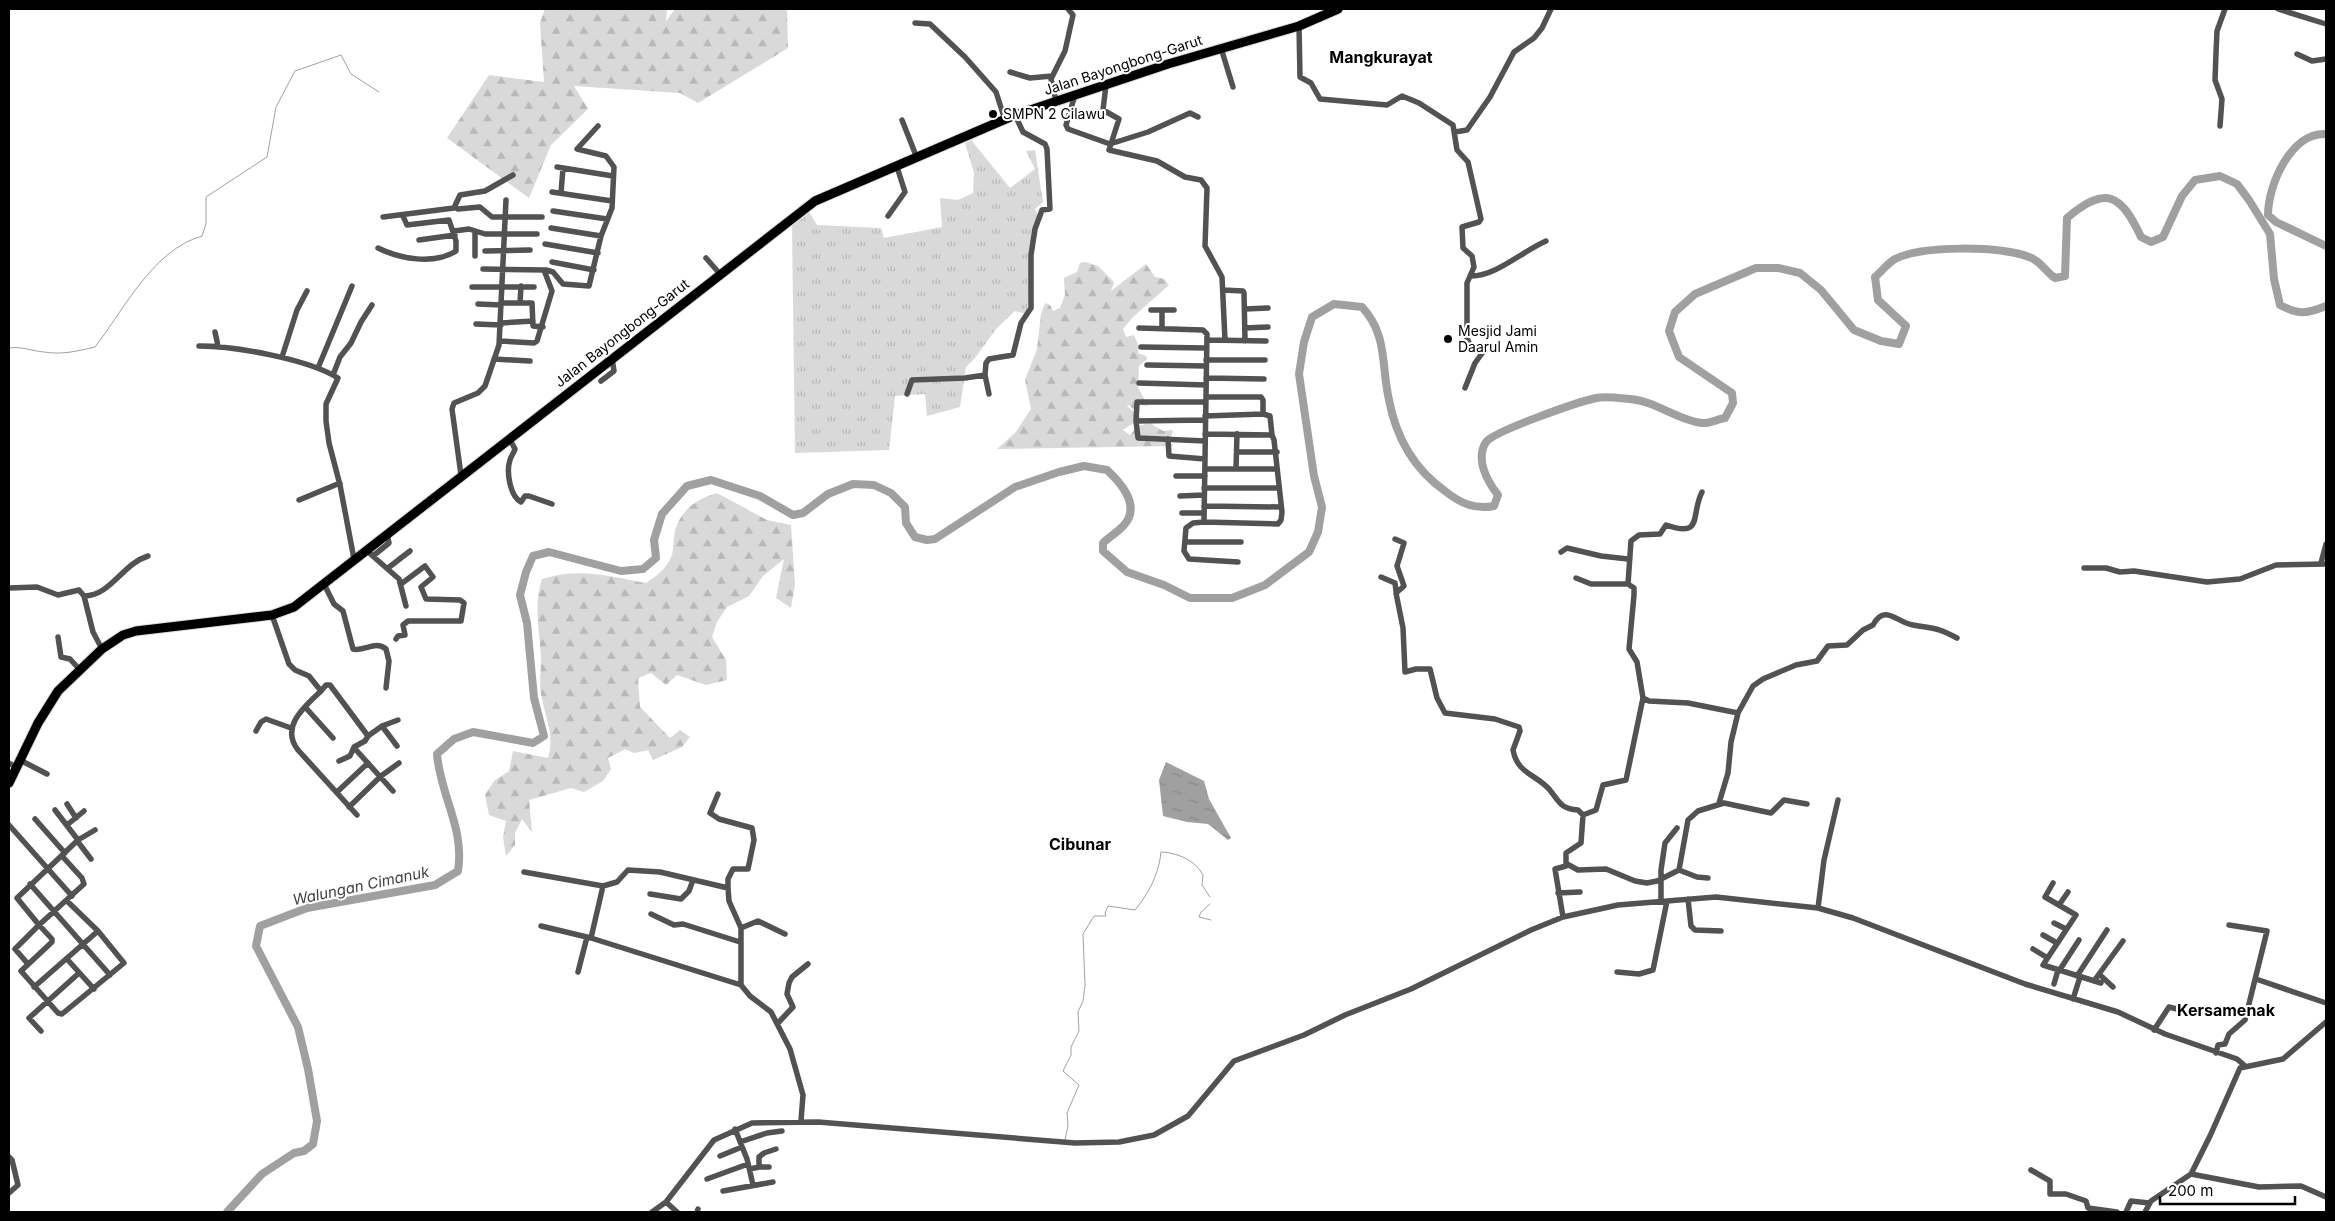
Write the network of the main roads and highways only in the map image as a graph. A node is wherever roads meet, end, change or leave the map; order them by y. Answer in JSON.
{"nodes":[{"id":1,"x":1338,"y":9,"type":"edge"},
{"id":2,"x":15,"y":763,"type":"edge"},
{"id":3,"x":9,"y":783,"type":"edge"}],
"edges":[{"from":1,"to":2,"type":"main road","name":"Jalan Bayongbong-Garut"},
{"from":2,"to":3,"type":"main road","name":"Jalan Bayongbong-Garut"}]}
